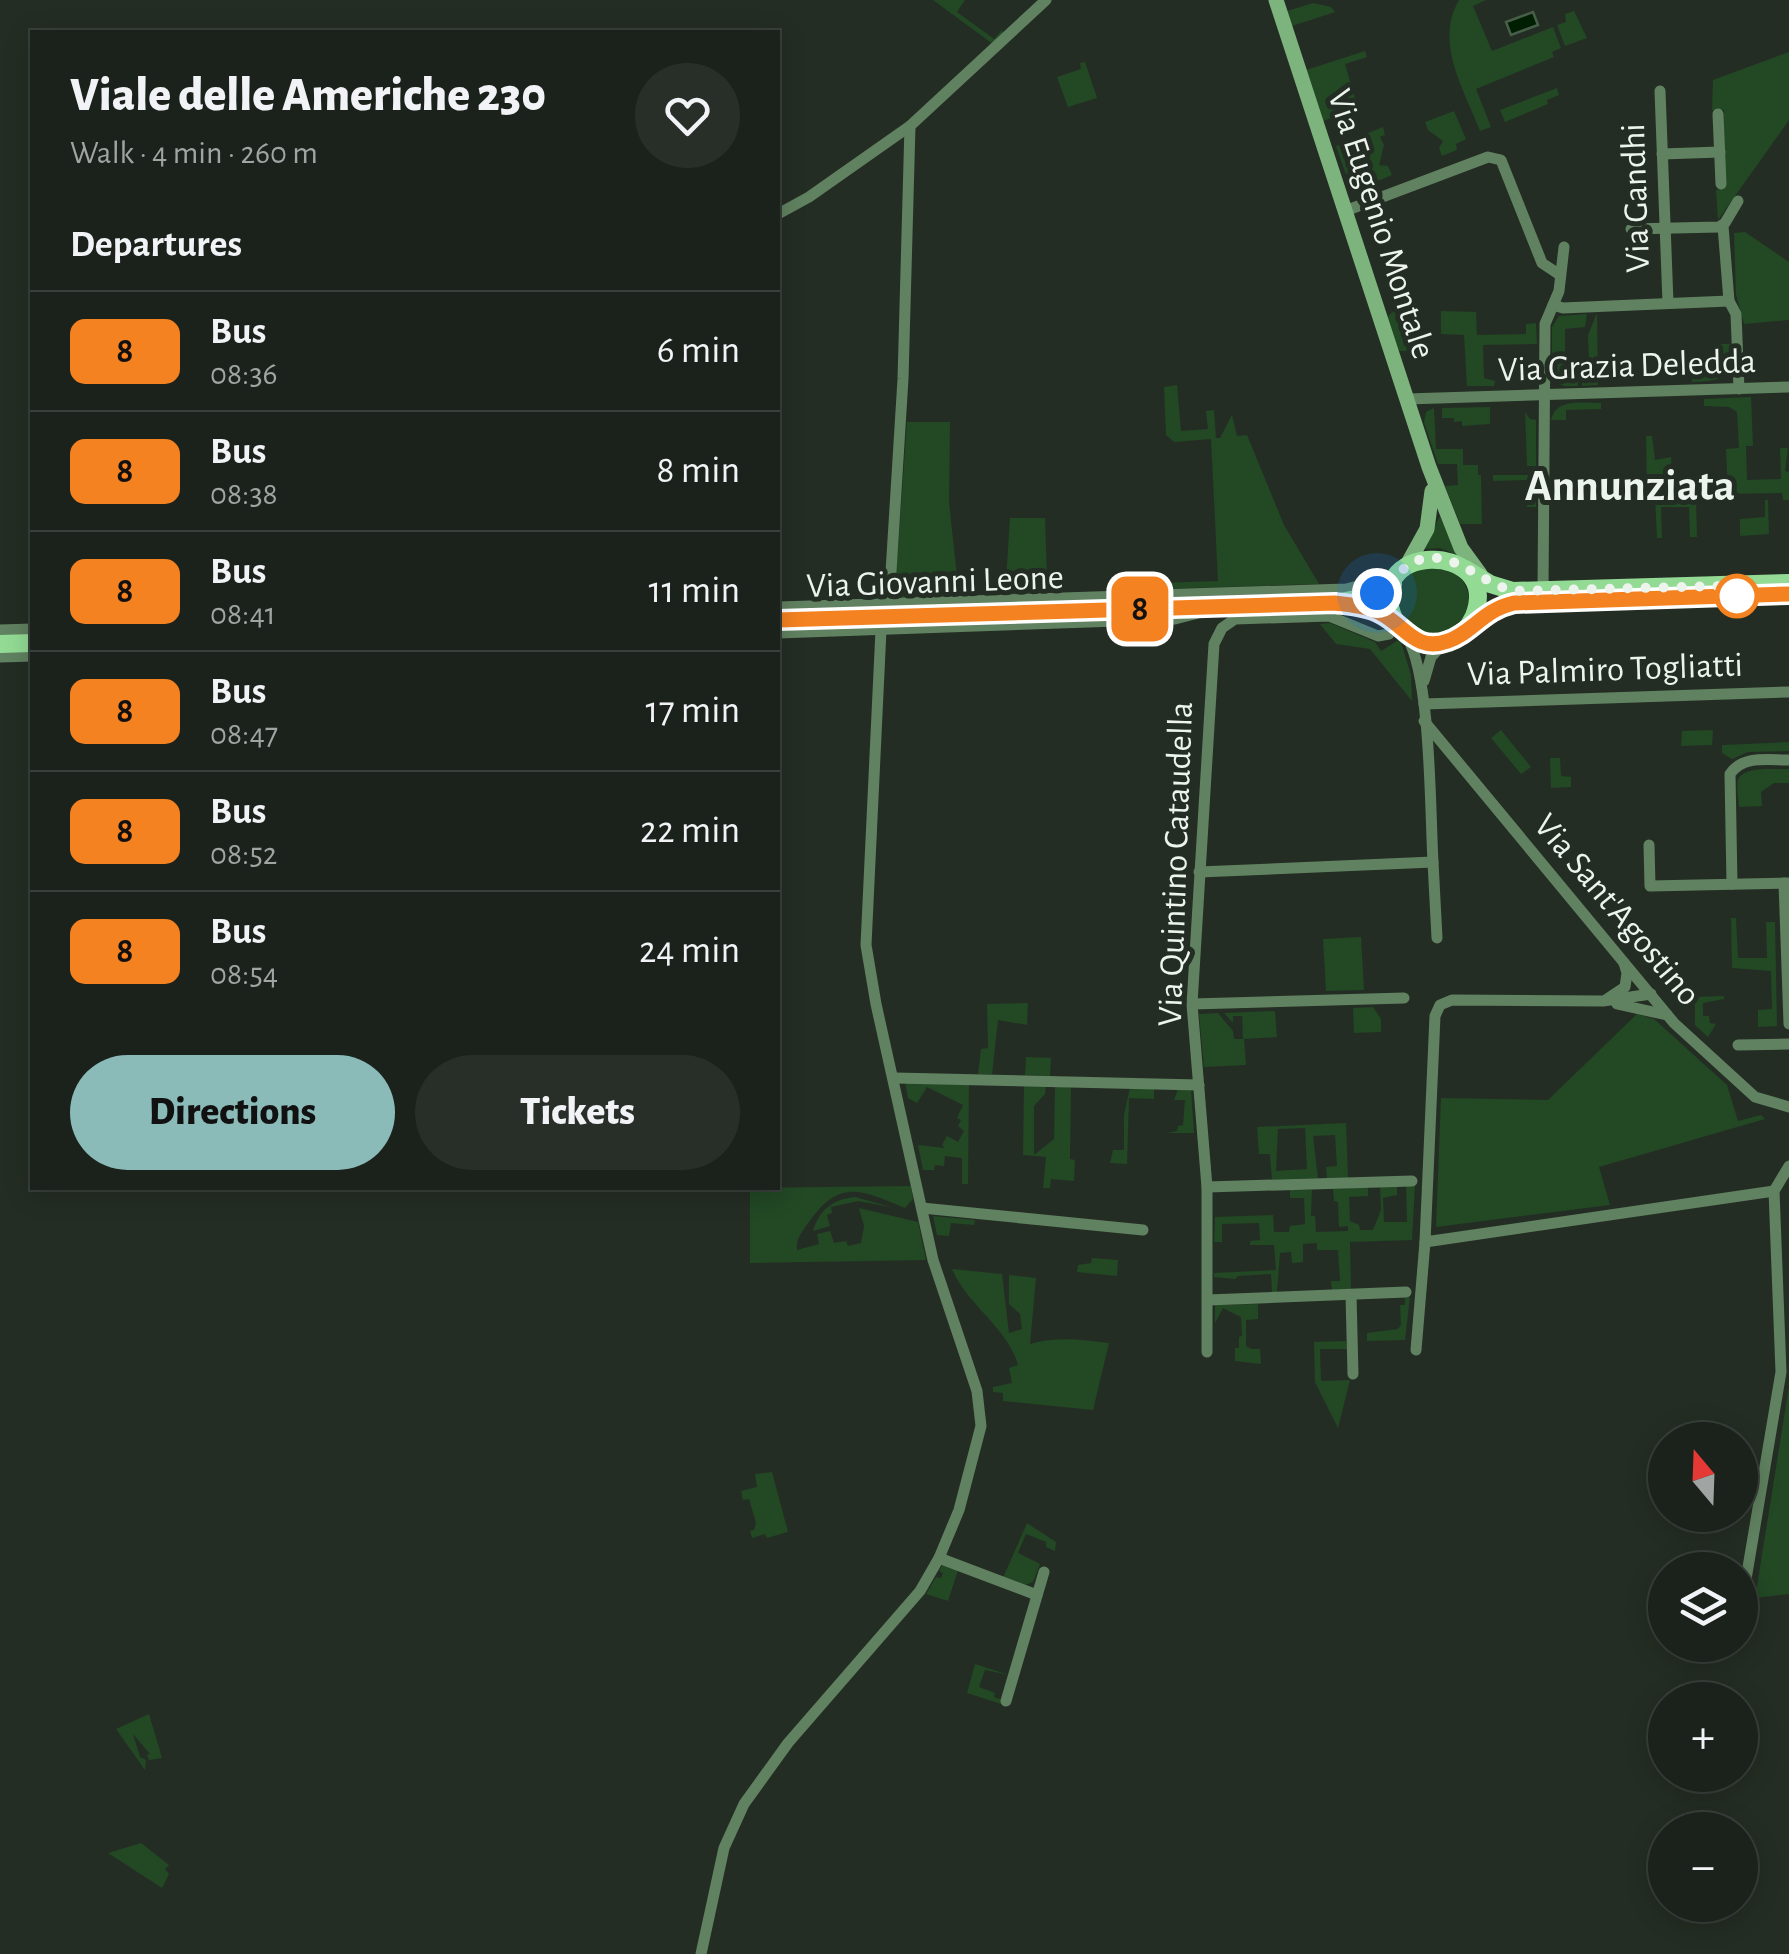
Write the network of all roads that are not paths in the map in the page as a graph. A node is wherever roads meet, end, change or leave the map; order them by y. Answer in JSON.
{"nodes":[{"id":1,"x":1046,"y":0,"type":"edge"},
{"id":2,"x":1276,"y":0,"type":"edge"},
{"id":3,"x":1660,"y":91,"type":"dead end"},
{"id":4,"x":1718,"y":114,"type":"dead end"},
{"id":5,"x":910,"y":126,"type":"junction"},
{"id":6,"x":1720,"y":152,"type":"junction"},
{"id":7,"x":1662,"y":154,"type":"junction"},
{"id":8,"x":1721,"y":184,"type":"dead end"},
{"id":9,"x":1738,"y":201,"type":"dead end"},
{"id":10,"x":1344,"y":211,"type":"junction"},
{"id":11,"x":780,"y":213,"type":"edge"},
{"id":12,"x":1723,"y":226,"type":"junction"},
{"id":13,"x":1666,"y":228,"type":"junction"},
{"id":14,"x":1631,"y":230,"type":"dead end"},
{"id":15,"x":1564,"y":247,"type":"dead end"},
{"id":16,"x":1560,"y":274,"type":"junction"},
{"id":17,"x":1729,"y":301,"type":"junction"},
{"id":18,"x":1668,"y":303,"type":"junction"},
{"id":19,"x":1553,"y":305,"type":"junction"},
{"id":20,"x":1789,"y":388,"type":"edge"},
{"id":21,"x":1739,"y":390,"type":"junction"},
{"id":22,"x":1546,"y":397,"type":"junction"},
{"id":23,"x":1406,"y":399,"type":"junction"},
{"id":24,"x":1429,"y":467,"type":"junction"},
{"id":25,"x":1472,"y":573,"type":"junction"},
{"id":26,"x":1400,"y":574,"type":"junction"},
{"id":27,"x":1789,"y":584,"type":"edge"},
{"id":28,"x":1544,"y":591,"type":"junction"},
{"id":29,"x":1789,"y":594,"type":"edge"},
{"id":30,"x":1335,"y":603,"type":"junction"},
{"id":31,"x":889,"y":604,"type":"junction"},
{"id":32,"x":1216,"y":606,"type":"junction"},
{"id":33,"x":780,"y":607,"type":"edge"},
{"id":34,"x":780,"y":620,"type":"edge"},
{"id":35,"x":1468,"y":627,"type":"junction"},
{"id":36,"x":30,"y":629,"type":"edge"},
{"id":37,"x":0,"y":630,"type":"edge"},
{"id":38,"x":882,"y":630,"type":"junction"},
{"id":39,"x":1397,"y":631,"type":"junction"},
{"id":40,"x":780,"y":633,"type":"edge"},
{"id":41,"x":1445,"y":642,"type":"junction"},
{"id":42,"x":30,"y":643,"type":"edge"},
{"id":43,"x":0,"y":644,"type":"edge"},
{"id":44,"x":30,"y":656,"type":"edge"},
{"id":45,"x":0,"y":657,"type":"edge"},
{"id":46,"x":1789,"y":692,"type":"edge"},
{"id":47,"x":1423,"y":697,"type":"junction"},
{"id":48,"x":1424,"y":721,"type":"junction"},
{"id":49,"x":1789,"y":760,"type":"edge"},
{"id":50,"x":1649,"y":845,"type":"dead end"},
{"id":51,"x":1433,"y":862,"type":"junction"},
{"id":52,"x":1199,"y":872,"type":"junction"},
{"id":53,"x":1786,"y":883,"type":"edge"},
{"id":54,"x":1732,"y":884,"type":"junction"},
{"id":55,"x":1437,"y":938,"type":"dead end"},
{"id":56,"x":1622,"y":959,"type":"junction"},
{"id":57,"x":1788,"y":966,"type":"edge"},
{"id":58,"x":1651,"y":994,"type":"junction"},
{"id":59,"x":1404,"y":998,"type":"dead end"},
{"id":60,"x":1603,"y":1001,"type":"junction"},
{"id":61,"x":1192,"y":1004,"type":"junction"},
{"id":62,"x":1668,"y":1015,"type":"junction"},
{"id":63,"x":1789,"y":1024,"type":"edge"},
{"id":64,"x":1789,"y":1044,"type":"edge"},
{"id":65,"x":1738,"y":1045,"type":"dead end"},
{"id":66,"x":894,"y":1078,"type":"junction"},
{"id":67,"x":1199,"y":1086,"type":"junction"},
{"id":68,"x":1789,"y":1110,"type":"edge"},
{"id":69,"x":1789,"y":1166,"type":"edge"},
{"id":70,"x":1412,"y":1181,"type":"dead end"},
{"id":71,"x":1208,"y":1187,"type":"junction"},
{"id":72,"x":1774,"y":1192,"type":"junction"},
{"id":73,"x":922,"y":1208,"type":"junction"},
{"id":74,"x":1143,"y":1230,"type":"dead end"},
{"id":75,"x":1424,"y":1242,"type":"junction"},
{"id":76,"x":1406,"y":1292,"type":"dead end"},
{"id":77,"x":1351,"y":1295,"type":"junction"},
{"id":78,"x":1208,"y":1300,"type":"junction"},
{"id":79,"x":1416,"y":1350,"type":"dead end"},
{"id":80,"x":1207,"y":1352,"type":"dead end"},
{"id":81,"x":1785,"y":1373,"type":"edge"},
{"id":82,"x":1353,"y":1374,"type":"dead end"},
{"id":83,"x":1751,"y":1552,"type":"edge"},
{"id":84,"x":939,"y":1558,"type":"junction"},
{"id":85,"x":1044,"y":1572,"type":"dead end"},
{"id":86,"x":1037,"y":1594,"type":"junction"},
{"id":87,"x":1006,"y":1702,"type":"dead end"},
{"id":88,"x":701,"y":1954,"type":"edge"}],
"edges":[{"from":1,"to":5,"type":"street"},
{"from":2,"to":10,"type":"main road","name":"Via Eugenio Montale"},
{"from":3,"to":7,"type":"street","name":"Via Gandhi"},
{"from":4,"to":6,"type":"street"},
{"from":5,"to":11,"type":"street"},
{"from":5,"to":31,"type":"street"},
{"from":6,"to":7,"type":"street"},
{"from":6,"to":8,"type":"street"},
{"from":7,"to":13,"type":"street","name":"Via Gandhi"},
{"from":9,"to":12,"type":"street"},
{"from":10,"to":16,"type":"street"},
{"from":10,"to":23,"type":"main road","name":"Via Eugenio Montale"},
{"from":12,"to":13,"type":"street"},
{"from":12,"to":17,"type":"street"},
{"from":13,"to":14,"type":"street"},
{"from":13,"to":18,"type":"street","name":"Via Gandhi"},
{"from":15,"to":16,"type":"street"},
{"from":16,"to":19,"type":"street"},
{"from":17,"to":18,"type":"street"},
{"from":17,"to":21,"type":"street"},
{"from":18,"to":19,"type":"street"},
{"from":19,"to":22,"type":"street"},
{"from":20,"to":21,"type":"street","name":"Via Grazia Deledda"},
{"from":21,"to":22,"type":"street","name":"Via Grazia Deledda"},
{"from":22,"to":23,"type":"street","name":"Via Grazia Deledda"},
{"from":22,"to":28,"type":"street"},
{"from":23,"to":24,"type":"main road","name":"Via Eugenio Montale"},
{"from":24,"to":25,"type":"main road","name":"Via Eugenio Montale"},
{"from":24,"to":26,"type":"main road"},
{"from":25,"to":26,"type":"main road"},
{"from":25,"to":28,"type":"main road"},
{"from":25,"to":35,"type":"main road"},
{"from":26,"to":30,"type":"main road"},
{"from":26,"to":31,"type":"street"},
{"from":26,"to":39,"type":"main road"},
{"from":27,"to":28,"type":"main road"},
{"from":29,"to":35,"type":"main road"},
{"from":30,"to":32,"type":"main road","name":"Via Giovanni Leone"},
{"from":30,"to":39,"type":"main road"},
{"from":31,"to":33,"type":"street"},
{"from":32,"to":34,"type":"main road","name":"Via Giovanni Leone"},
{"from":32,"to":38,"type":"street"},
{"from":35,"to":41,"type":"main road"},
{"from":36,"to":37,"type":"street"},
{"from":38,"to":40,"type":"street"},
{"from":38,"to":66,"type":"street"},
{"from":39,"to":41,"type":"main road"},
{"from":39,"to":47,"type":"street"},
{"from":39,"to":52,"type":"street","name":"Via Quintino Cataudella"},
{"from":41,"to":47,"type":"street"},
{"from":42,"to":43,"type":"main road"},
{"from":44,"to":45,"type":"street"},
{"from":46,"to":47,"type":"street","name":"Via Palmiro Togliatti"},
{"from":47,"to":48,"type":"street"},
{"from":48,"to":51,"type":"street"},
{"from":48,"to":56,"type":"street","name":"Via Sant'Agostino"},
{"from":49,"to":54,"type":"street"},
{"from":50,"to":54,"type":"street"},
{"from":51,"to":52,"type":"street"},
{"from":51,"to":55,"type":"street"},
{"from":52,"to":61,"type":"street","name":"Via Quintino Cataudella"},
{"from":53,"to":54,"type":"street"},
{"from":53,"to":57,"type":"street"},
{"from":56,"to":58,"type":"street","name":"Via Sant'Agostino"},
{"from":56,"to":60,"type":"street"},
{"from":57,"to":63,"type":"street"},
{"from":58,"to":60,"type":"street"},
{"from":58,"to":62,"type":"street","name":"Via Sant'Agostino"},
{"from":59,"to":61,"type":"street"},
{"from":60,"to":62,"type":"street"},
{"from":60,"to":75,"type":"street"},
{"from":61,"to":67,"type":"street","name":"Via Quintino Cataudella"},
{"from":62,"to":68,"type":"street","name":"Via Sant'Agostino"},
{"from":64,"to":65,"type":"street"},
{"from":66,"to":67,"type":"street"},
{"from":66,"to":73,"type":"street"},
{"from":67,"to":71,"type":"street","name":"Via Quintino Cataudella"},
{"from":69,"to":72,"type":"street"},
{"from":70,"to":71,"type":"street"},
{"from":71,"to":78,"type":"street","name":"Via Quintino Cataudella"},
{"from":72,"to":75,"type":"street"},
{"from":72,"to":81,"type":"street"},
{"from":73,"to":74,"type":"street"},
{"from":73,"to":84,"type":"street"},
{"from":75,"to":79,"type":"street"},
{"from":76,"to":77,"type":"street"},
{"from":77,"to":78,"type":"street"},
{"from":77,"to":82,"type":"street"},
{"from":78,"to":80,"type":"street","name":"Via Quintino Cataudella"},
{"from":81,"to":83,"type":"street"},
{"from":84,"to":86,"type":"street"},
{"from":84,"to":88,"type":"street"},
{"from":85,"to":86,"type":"street"},
{"from":86,"to":87,"type":"street"}]}
